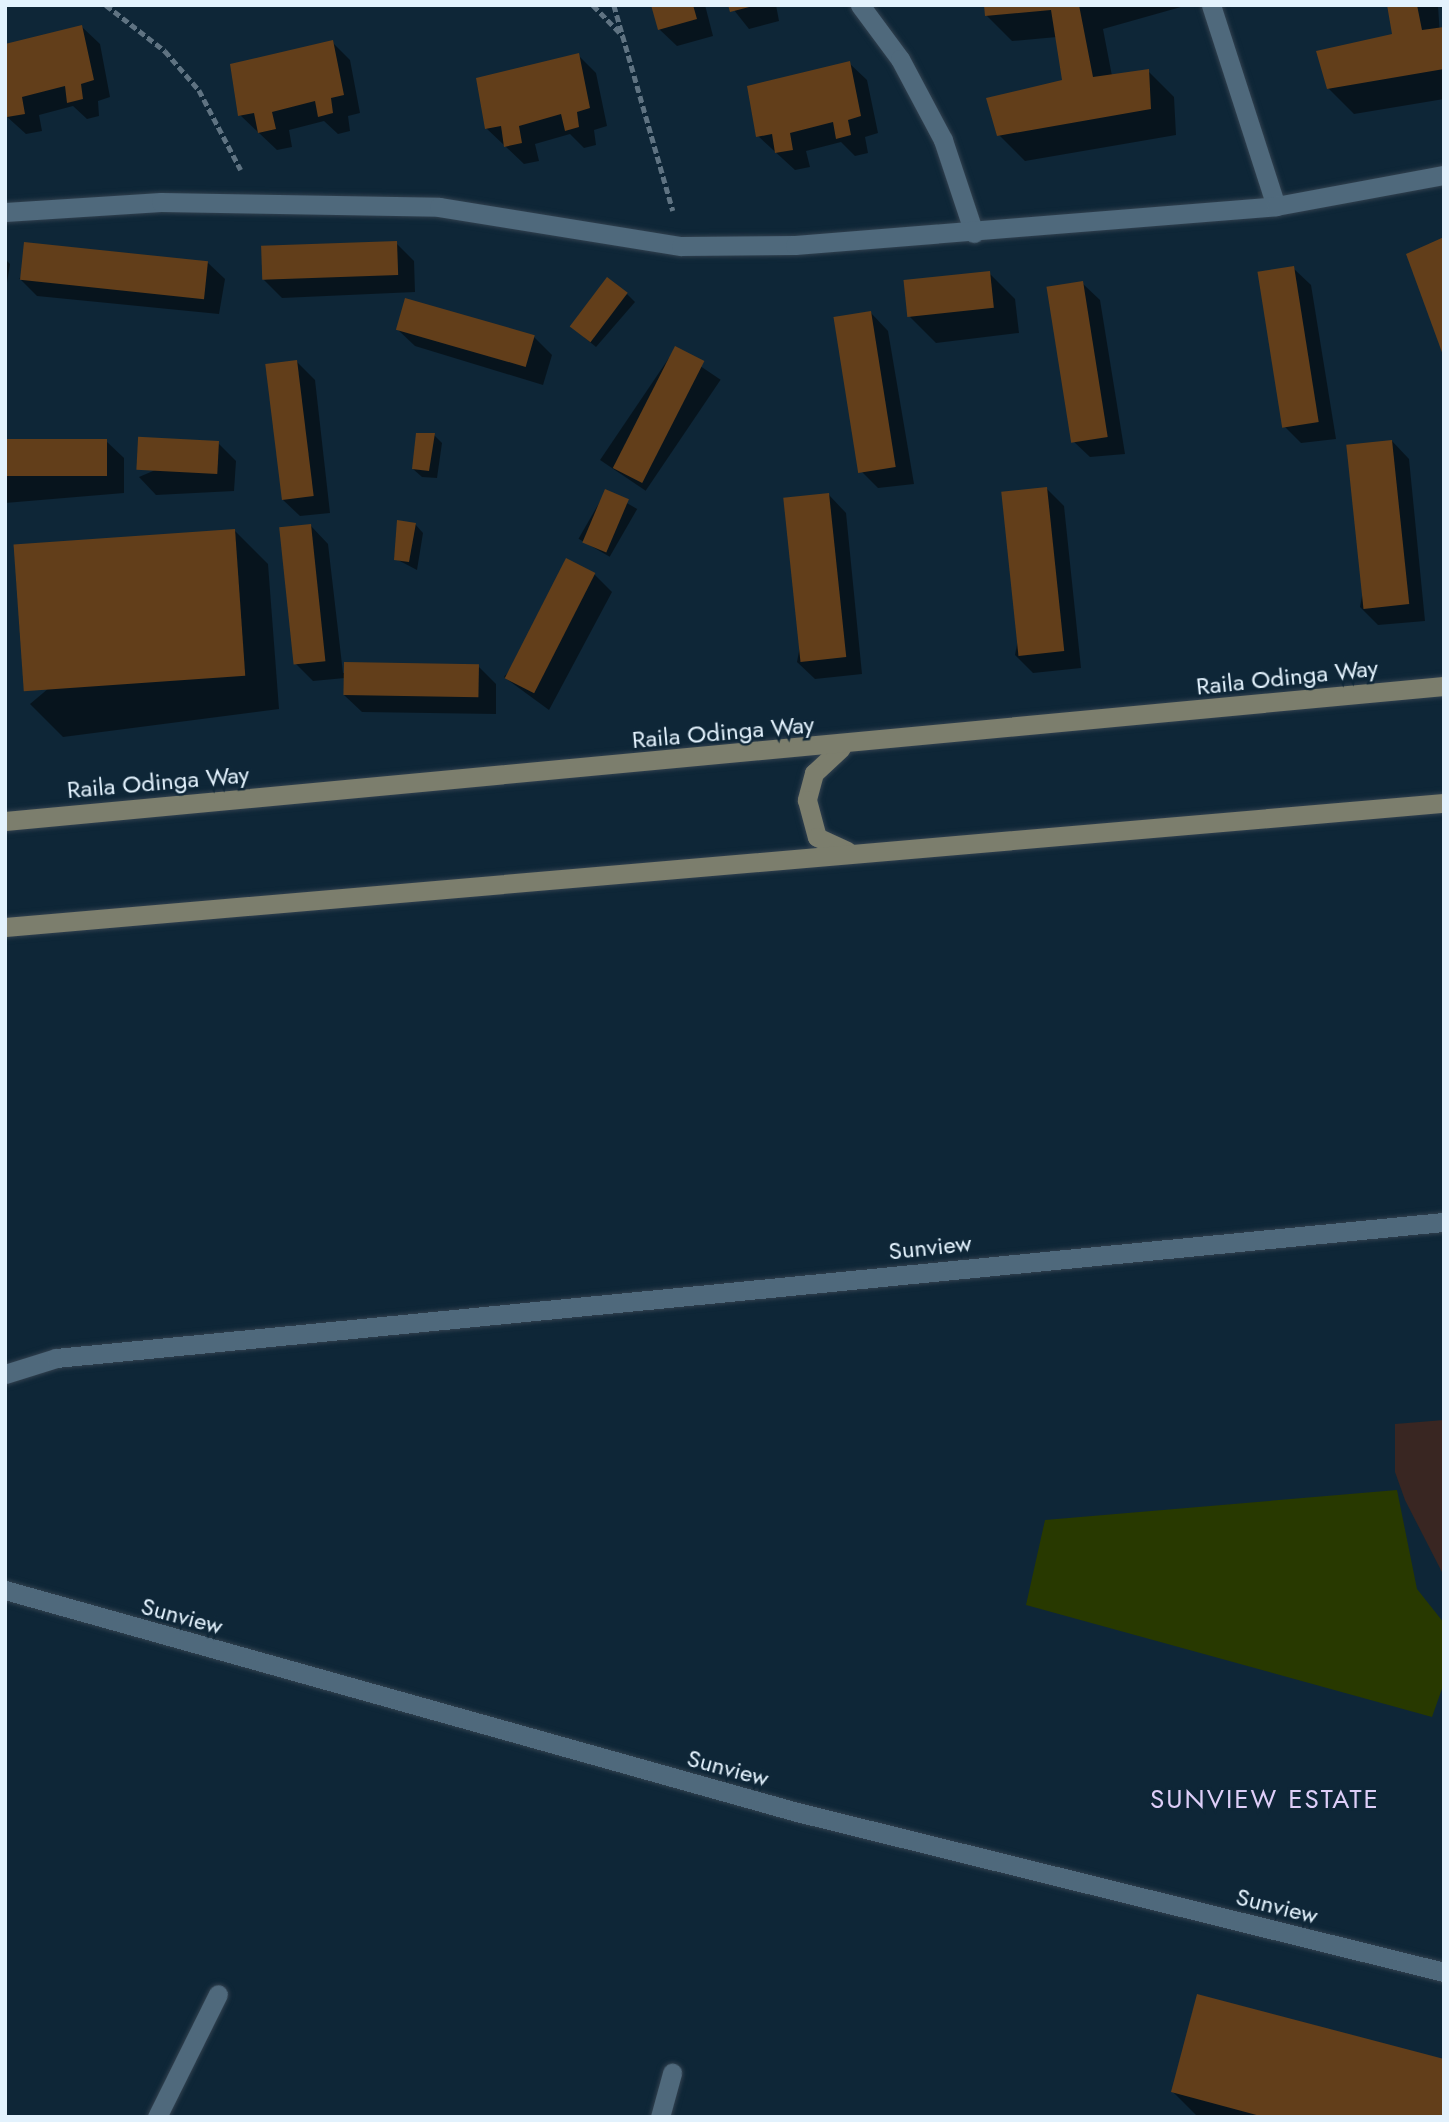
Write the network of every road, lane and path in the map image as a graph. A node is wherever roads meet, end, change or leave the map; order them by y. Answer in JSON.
{"nodes":[{"id":1,"x":106,"y":5,"type":"edge"},
{"id":2,"x":593,"y":5,"type":"edge"},
{"id":3,"x":614,"y":5,"type":"edge"},
{"id":4,"x":860,"y":5,"type":"edge"},
{"id":5,"x":1211,"y":5,"type":"edge"},
{"id":6,"x":623,"y":36,"type":"junction"},
{"id":7,"x":1444,"y":175,"type":"edge"},
{"id":8,"x":256,"y":202,"type":"junction"},
{"id":9,"x":1276,"y":206,"type":"junction"},
{"id":10,"x":5,"y":212,"type":"edge"},
{"id":11,"x":974,"y":233,"type":"junction"},
{"id":12,"x":681,"y":246,"type":"junction"},
{"id":13,"x":1444,"y":685,"type":"edge"},
{"id":14,"x":844,"y":746,"type":"junction"},
{"id":15,"x":1444,"y":803,"type":"edge"},
{"id":16,"x":5,"y":821,"type":"edge"},
{"id":17,"x":865,"y":854,"type":"junction"},
{"id":18,"x":5,"y":927,"type":"edge"},
{"id":19,"x":1444,"y":1222,"type":"edge"},
{"id":20,"x":5,"y":1374,"type":"edge"},
{"id":21,"x":5,"y":1590,"type":"edge"},
{"id":22,"x":1444,"y":1972,"type":"edge"},
{"id":23,"x":218,"y":1994,"type":"dead end"},
{"id":24,"x":672,"y":2073,"type":"dead end"},
{"id":25,"x":157,"y":2117,"type":"edge"},
{"id":26,"x":660,"y":2117,"type":"edge"}],
"edges":[{"from":1,"to":8,"type":"path"},
{"from":2,"to":6,"type":"path"},
{"from":3,"to":6,"type":"path"},
{"from":4,"to":11,"type":"street"},
{"from":5,"to":9,"type":"street"},
{"from":6,"to":12,"type":"path"},
{"from":7,"to":9,"type":"street"},
{"from":8,"to":10,"type":"street"},
{"from":8,"to":12,"type":"street"},
{"from":9,"to":11,"type":"street"},
{"from":11,"to":12,"type":"street"},
{"from":13,"to":14,"type":"main road","name":"Raila Odinga Way"},
{"from":14,"to":16,"type":"main road","name":"Raila Odinga Way"},
{"from":14,"to":17,"type":"main road"},
{"from":15,"to":17,"type":"main road"},
{"from":17,"to":18,"type":"main road"},
{"from":19,"to":20,"type":"street","name":"Sunview"},
{"from":21,"to":22,"type":"street","name":"Sunview"},
{"from":23,"to":25,"type":"street"},
{"from":24,"to":26,"type":"street"}]}
